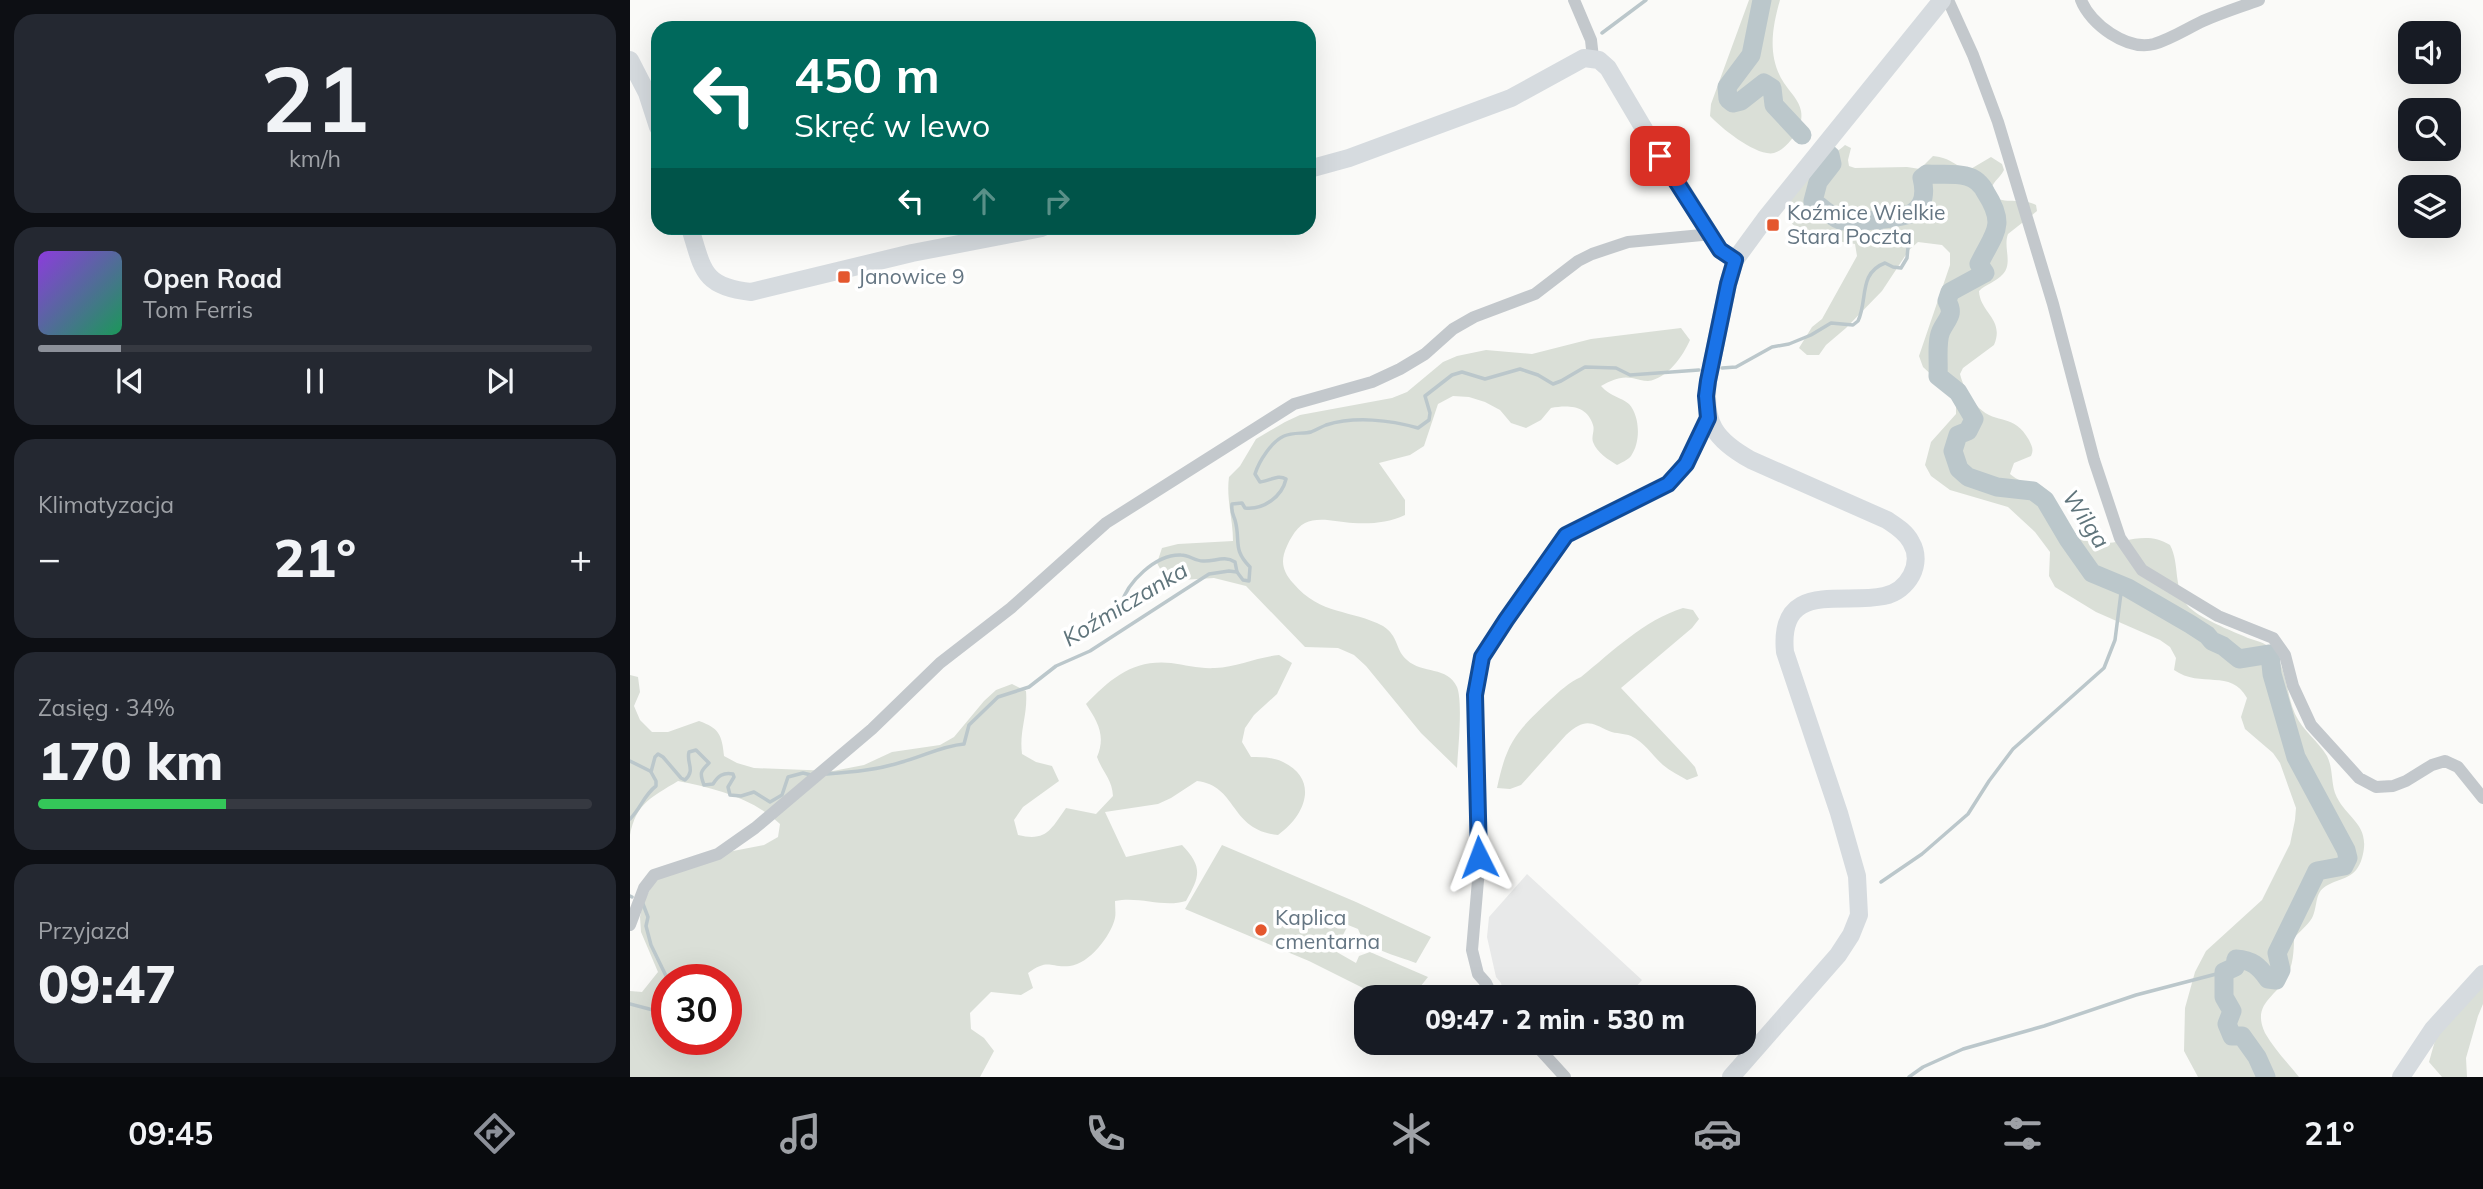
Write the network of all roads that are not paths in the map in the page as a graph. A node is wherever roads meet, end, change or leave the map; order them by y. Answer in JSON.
{"nodes":[{"id":1,"x":1574,"y":0,"type":"edge"},
{"id":2,"x":1942,"y":0,"type":"edge"},
{"id":3,"x":1948,"y":0,"type":"edge"},
{"id":4,"x":2081,"y":0,"type":"edge"},
{"id":5,"x":2259,"y":0,"type":"edge"},
{"id":6,"x":1593,"y":58,"type":"junction"},
{"id":7,"x":630,"y":61,"type":"edge"},
{"id":8,"x":651,"y":105,"type":"edge"},
{"id":9,"x":1316,"y":167,"type":"edge"},
{"id":10,"x":1708,"y":232,"type":"junction"},
{"id":11,"x":692,"y":235,"type":"edge"},
{"id":12,"x":1006,"y":235,"type":"edge"},
{"id":13,"x":1735,"y":260,"type":"junction"},
{"id":14,"x":1708,"y":418,"type":"junction"},
{"id":15,"x":2483,"y":798,"type":"edge"},
{"id":16,"x":630,"y":925,"type":"edge"},
{"id":17,"x":2483,"y":975,"type":"edge"},
{"id":18,"x":1487,"y":985,"type":"edge"},
{"id":19,"x":1545,"y":1055,"type":"edge"},
{"id":20,"x":1566,"y":1077,"type":"edge"},
{"id":21,"x":1731,"y":1077,"type":"edge"},
{"id":22,"x":2401,"y":1077,"type":"edge"}],
"edges":[{"from":1,"to":6,"type":"street"},
{"from":2,"to":13,"type":"street"},
{"from":3,"to":15,"type":"street"},
{"from":4,"to":5,"type":"street"},
{"from":6,"to":9,"type":"street"},
{"from":6,"to":10,"type":"street"},
{"from":7,"to":8,"type":"street"},
{"from":10,"to":13,"type":"street"},
{"from":10,"to":16,"type":"street"},
{"from":11,"to":12,"type":"street"},
{"from":13,"to":14,"type":"street"},
{"from":14,"to":18,"type":"street"},
{"from":14,"to":21,"type":"street"},
{"from":17,"to":22,"type":"street"},
{"from":19,"to":20,"type":"street"}]}
